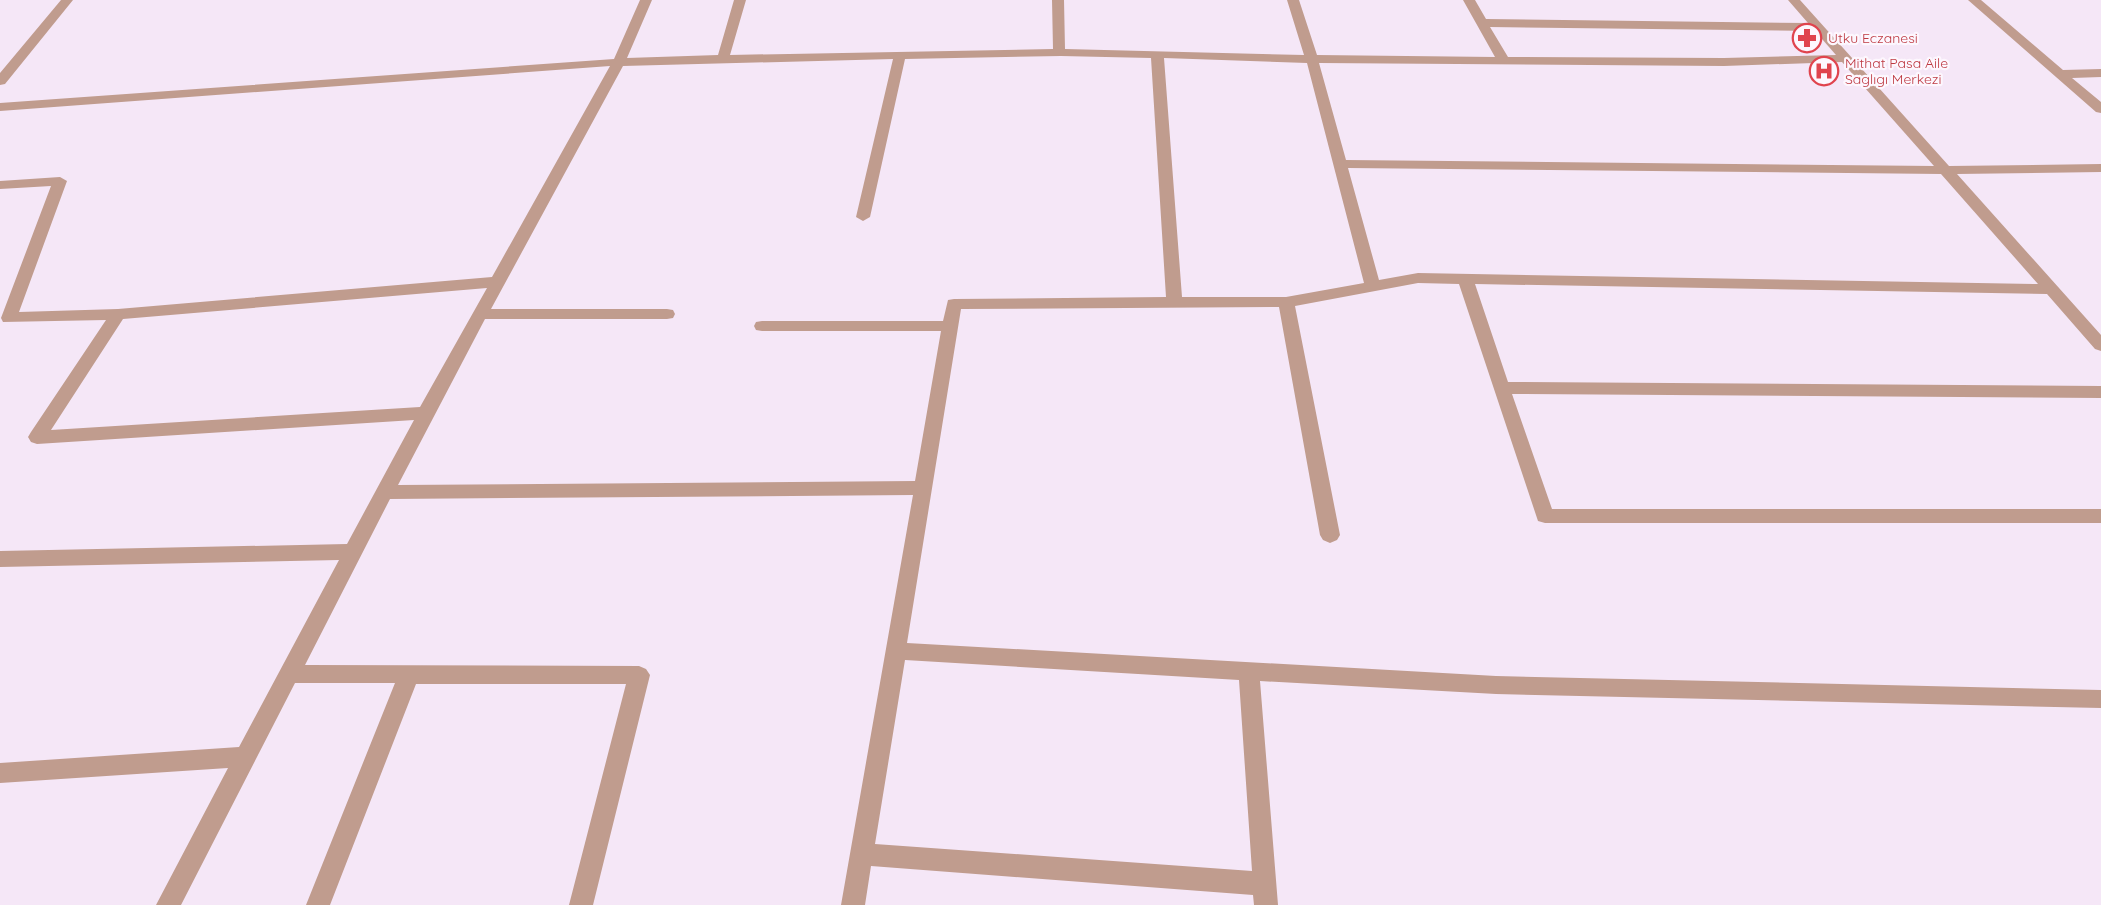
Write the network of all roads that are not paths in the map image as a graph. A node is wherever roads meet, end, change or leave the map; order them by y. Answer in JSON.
{"nodes":[{"id":1,"x":67,"y":0,"type":"edge"},
{"id":2,"x":646,"y":0,"type":"edge"},
{"id":3,"x":740,"y":0,"type":"edge"},
{"id":4,"x":1058,"y":0,"type":"edge"},
{"id":5,"x":1293,"y":0,"type":"edge"},
{"id":6,"x":1469,"y":0,"type":"edge"},
{"id":7,"x":1794,"y":0,"type":"edge"},
{"id":8,"x":1974,"y":0,"type":"edge"},
{"id":9,"x":1481,"y":23,"type":"junction"},
{"id":10,"x":1819,"y":27,"type":"junction"},
{"id":11,"x":1059,"y":52,"type":"junction"},
{"id":12,"x":1156,"y":54,"type":"junction"},
{"id":13,"x":900,"y":55,"type":"junction"},
{"id":14,"x":1848,"y":58,"type":"junction"},
{"id":15,"x":723,"y":59,"type":"junction"},
{"id":16,"x":1312,"y":59,"type":"junction"},
{"id":17,"x":1503,"y":59,"type":"junction"},
{"id":18,"x":619,"y":62,"type":"junction"},
{"id":19,"x":2101,"y":73,"type":"edge"},
{"id":20,"x":2060,"y":74,"type":"junction"},
{"id":21,"x":0,"y":81,"type":"edge"},
{"id":22,"x":0,"y":107,"type":"edge"},
{"id":23,"x":2101,"y":109,"type":"edge"},
{"id":24,"x":1340,"y":164,"type":"junction"},
{"id":25,"x":2101,"y":168,"type":"edge"},
{"id":26,"x":1946,"y":170,"type":"junction"},
{"id":27,"x":0,"y":185,"type":"edge"},
{"id":28,"x":863,"y":217,"type":"dead end"},
{"id":29,"x":1465,"y":279,"type":"junction"},
{"id":30,"x":498,"y":282,"type":"junction"},
{"id":31,"x":1373,"y":286,"type":"junction"},
{"id":32,"x":2052,"y":289,"type":"junction"},
{"id":33,"x":1286,"y":302,"type":"junction"},
{"id":34,"x":1174,"y":303,"type":"junction"},
{"id":35,"x":118,"y":314,"type":"junction"},
{"id":36,"x":481,"y":314,"type":"junction"},
{"id":37,"x":667,"y":314,"type":"dead end"},
{"id":38,"x":762,"y":326,"type":"dead end"},
{"id":39,"x":950,"y":326,"type":"junction"},
{"id":40,"x":2101,"y":345,"type":"edge"},
{"id":41,"x":1502,"y":388,"type":"junction"},
{"id":42,"x":2101,"y":392,"type":"edge"},
{"id":43,"x":426,"y":413,"type":"junction"},
{"id":44,"x":923,"y":488,"type":"junction"},
{"id":45,"x":384,"y":492,"type":"junction"},
{"id":46,"x":2101,"y":516,"type":"edge"},
{"id":47,"x":1330,"y":535,"type":"dead end"},
{"id":48,"x":352,"y":552,"type":"junction"},
{"id":49,"x":0,"y":559,"type":"edge"},
{"id":50,"x":896,"y":651,"type":"junction"},
{"id":51,"x":1248,"y":671,"type":"junction"},
{"id":52,"x":288,"y":674,"type":"junction"},
{"id":53,"x":409,"y":674,"type":"junction"},
{"id":54,"x":2101,"y":699,"type":"edge"},
{"id":55,"x":244,"y":757,"type":"junction"},
{"id":56,"x":0,"y":772,"type":"edge"},
{"id":57,"x":862,"y":854,"type":"junction"},
{"id":58,"x":1265,"y":894,"type":"edge"},
{"id":59,"x":168,"y":905,"type":"edge"},
{"id":60,"x":318,"y":905,"type":"edge"},
{"id":61,"x":581,"y":905,"type":"edge"},
{"id":62,"x":853,"y":905,"type":"edge"}],
"edges":[{"from":1,"to":21,"type":"street"},
{"from":2,"to":18,"type":"street"},
{"from":3,"to":15,"type":"street"},
{"from":4,"to":11,"type":"street"},
{"from":5,"to":16,"type":"street"},
{"from":6,"to":9,"type":"street"},
{"from":7,"to":10,"type":"street"},
{"from":8,"to":20,"type":"street"},
{"from":9,"to":10,"type":"street"},
{"from":9,"to":17,"type":"street"},
{"from":10,"to":14,"type":"street"},
{"from":11,"to":12,"type":"street"},
{"from":11,"to":13,"type":"street"},
{"from":12,"to":16,"type":"street"},
{"from":12,"to":34,"type":"street"},
{"from":13,"to":15,"type":"street"},
{"from":13,"to":28,"type":"street"},
{"from":14,"to":17,"type":"street"},
{"from":14,"to":26,"type":"street"},
{"from":15,"to":18,"type":"street"},
{"from":16,"to":17,"type":"street"},
{"from":16,"to":24,"type":"street"},
{"from":18,"to":22,"type":"street"},
{"from":18,"to":30,"type":"street"},
{"from":19,"to":20,"type":"street"},
{"from":20,"to":23,"type":"street"},
{"from":24,"to":26,"type":"street"},
{"from":24,"to":31,"type":"street"},
{"from":25,"to":26,"type":"street"},
{"from":26,"to":32,"type":"street"},
{"from":27,"to":35,"type":"street"},
{"from":29,"to":31,"type":"street"},
{"from":29,"to":32,"type":"street"},
{"from":29,"to":41,"type":"street"},
{"from":30,"to":35,"type":"street"},
{"from":30,"to":36,"type":"street"},
{"from":31,"to":33,"type":"street"},
{"from":32,"to":40,"type":"street"},
{"from":33,"to":34,"type":"street"},
{"from":33,"to":47,"type":"street"},
{"from":34,"to":39,"type":"street"},
{"from":35,"to":43,"type":"street"},
{"from":36,"to":37,"type":"street"},
{"from":36,"to":43,"type":"street"},
{"from":38,"to":39,"type":"street"},
{"from":39,"to":44,"type":"street"},
{"from":41,"to":42,"type":"street"},
{"from":41,"to":46,"type":"street"},
{"from":43,"to":45,"type":"street"},
{"from":44,"to":45,"type":"street"},
{"from":44,"to":50,"type":"street"},
{"from":45,"to":48,"type":"street"},
{"from":48,"to":49,"type":"street"},
{"from":48,"to":52,"type":"street"},
{"from":50,"to":51,"type":"street"},
{"from":50,"to":57,"type":"street"},
{"from":51,"to":54,"type":"street"},
{"from":51,"to":58,"type":"street"},
{"from":52,"to":53,"type":"street"},
{"from":52,"to":55,"type":"street"},
{"from":53,"to":60,"type":"street"},
{"from":53,"to":61,"type":"street"},
{"from":55,"to":56,"type":"street"},
{"from":55,"to":59,"type":"street"},
{"from":57,"to":58,"type":"street"},
{"from":57,"to":62,"type":"street"}]}
